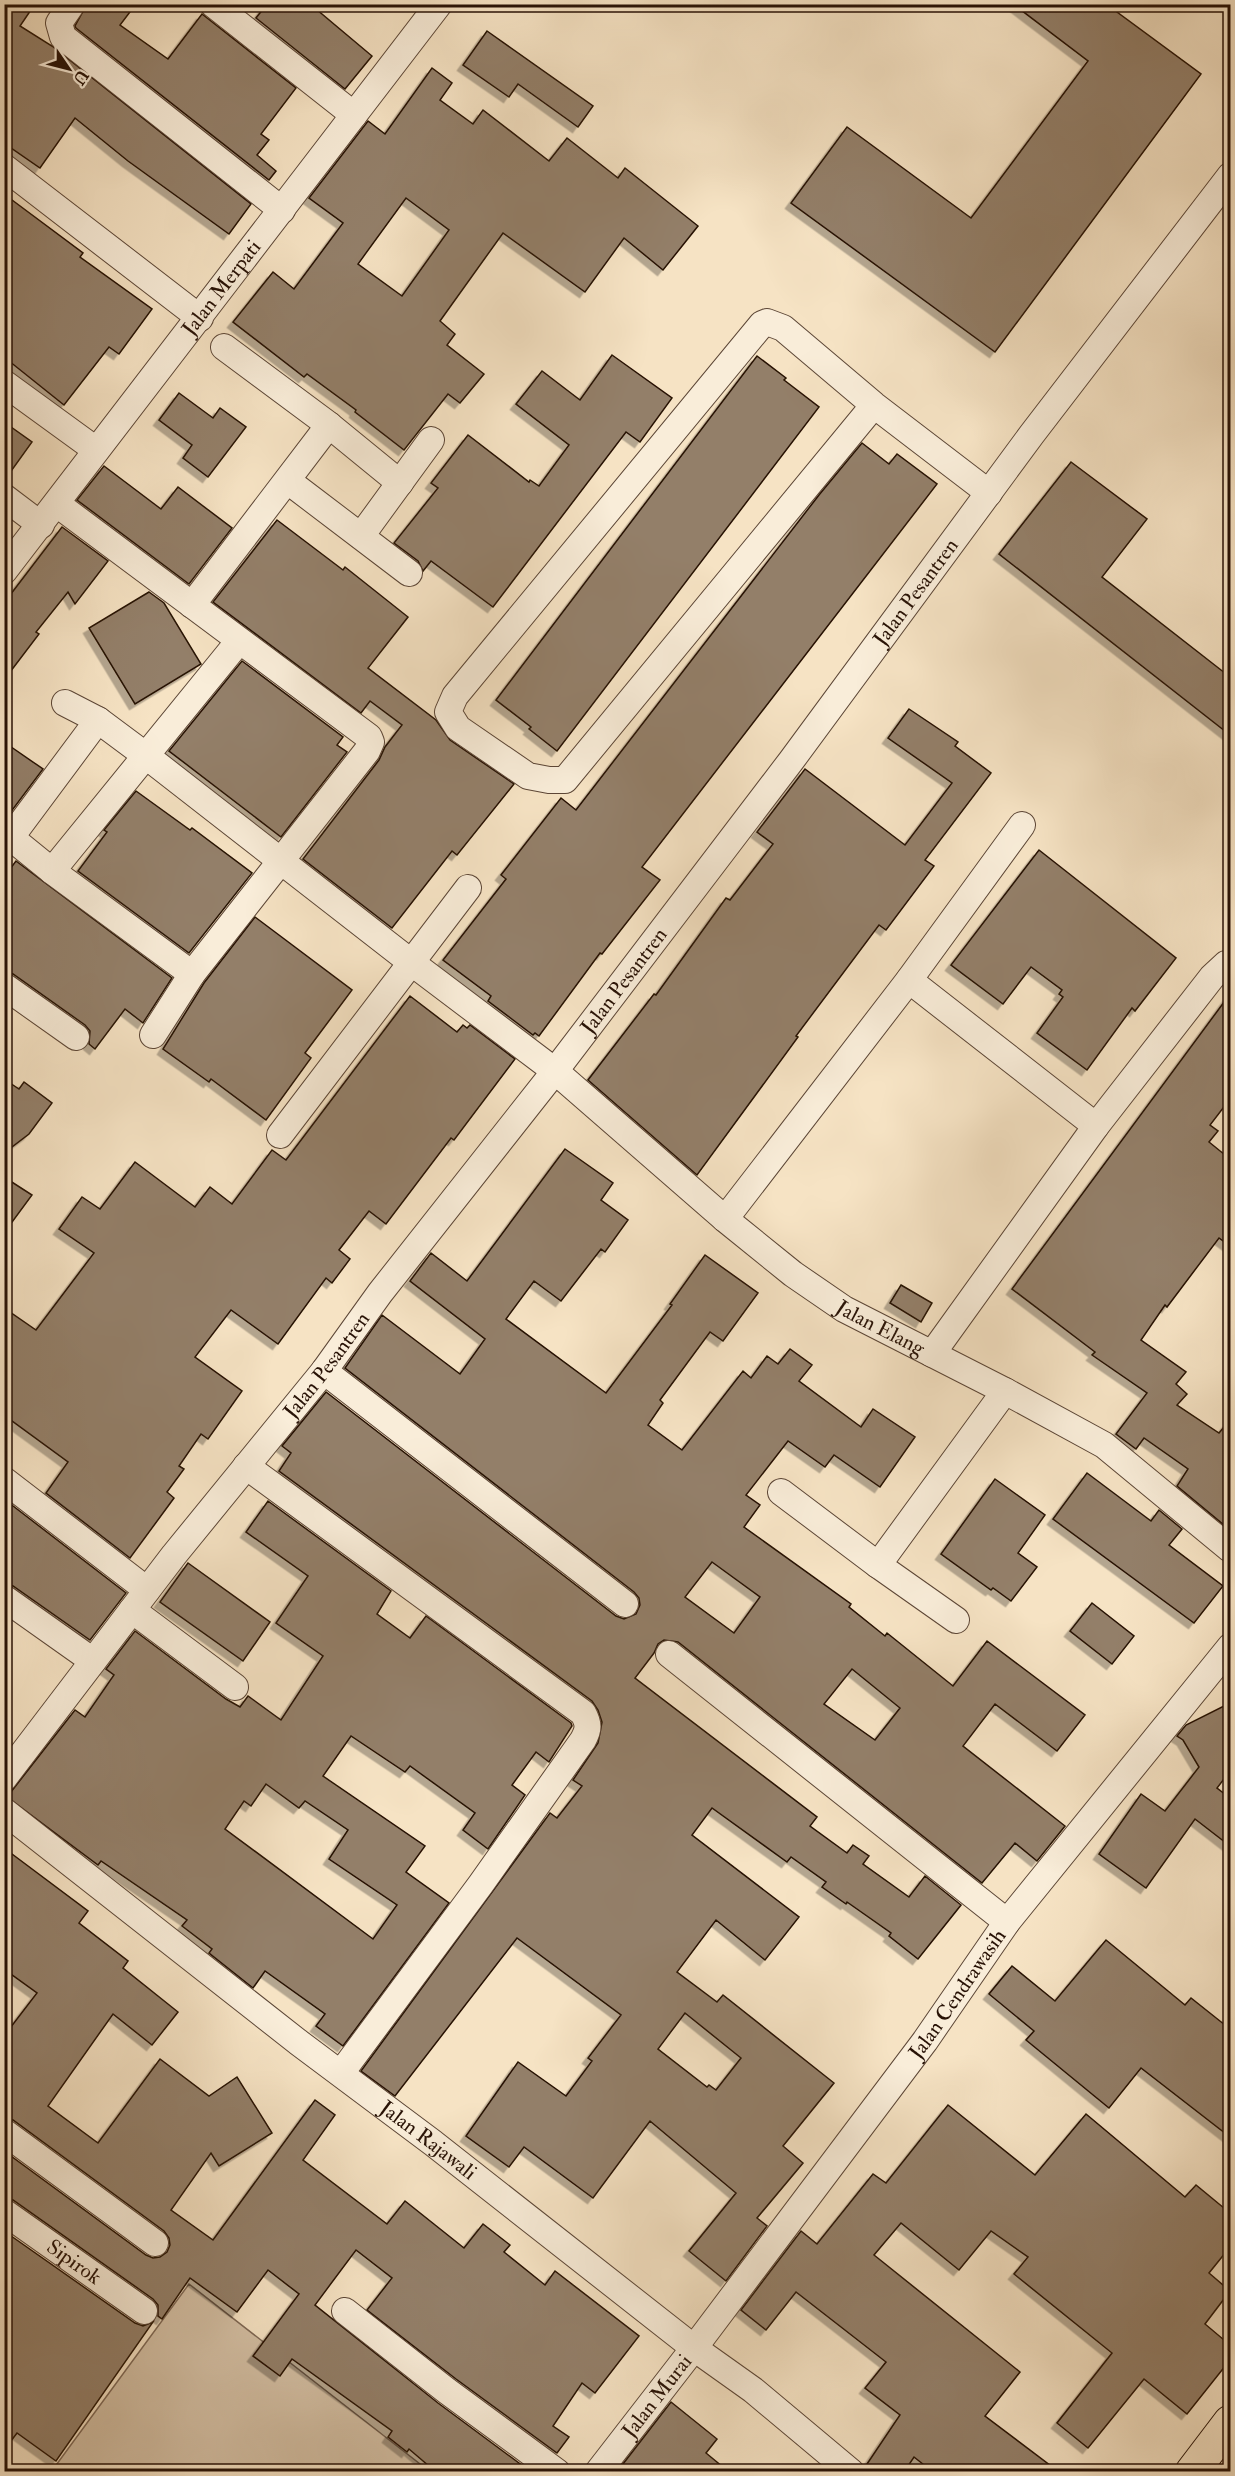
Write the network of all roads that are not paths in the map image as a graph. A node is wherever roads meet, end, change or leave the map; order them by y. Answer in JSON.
{"nodes":[{"id":1,"x":72,"y":4,"type":"edge"},
{"id":2,"x":213,"y":4,"type":"edge"},
{"id":3,"x":439,"y":4,"type":"edge"},
{"id":4,"x":354,"y":115,"type":"junction"},
{"id":5,"x":4,"y":167,"type":"edge"},
{"id":6,"x":1227,"y":187,"type":"edge"},
{"id":7,"x":282,"y":210,"type":"junction"},
{"id":8,"x":200,"y":318,"type":"junction"},
{"id":9,"x":224,"y":347,"type":"dead end"},
{"id":10,"x":4,"y":383,"type":"edge"},
{"id":11,"x":874,"y":405,"type":"junction"},
{"id":12,"x":329,"y":425,"type":"junction"},
{"id":13,"x":431,"y":440,"type":"dead end"},
{"id":14,"x":96,"y":450,"type":"junction"},
{"id":15,"x":288,"y":481,"type":"junction"},
{"id":16,"x":400,"y":483,"type":"junction"},
{"id":17,"x":989,"y":493,"type":"junction"},
{"id":18,"x":4,"y":498,"type":"edge"},
{"id":19,"x":65,"y":510,"type":"dead end"},
{"id":20,"x":40,"y":525,"type":"junction"},
{"id":21,"x":361,"y":536,"type":"junction"},
{"id":22,"x":4,"y":571,"type":"edge"},
{"id":23,"x":409,"y":573,"type":"dead end"},
{"id":24,"x":192,"y":605,"type":"junction"},
{"id":25,"x":239,"y":641,"type":"junction"},
{"id":26,"x":65,"y":703,"type":"dead end"},
{"id":27,"x":98,"y":720,"type":"junction"},
{"id":28,"x":145,"y":754,"type":"junction"},
{"id":29,"x":1022,"y":825,"type":"dead end"},
{"id":30,"x":8,"y":834,"type":"edge"},
{"id":31,"x":280,"y":860,"type":"junction"},
{"id":32,"x":52,"y":871,"type":"junction"},
{"id":33,"x":468,"y":888,"type":"dead end"},
{"id":34,"x":412,"y":963,"type":"junction"},
{"id":35,"x":1230,"y":964,"type":"edge"},
{"id":36,"x":192,"y":974,"type":"junction"},
{"id":37,"x":909,"y":980,"type":"junction"},
{"id":38,"x":4,"y":986,"type":"edge"},
{"id":39,"x":153,"y":1035,"type":"dead end"},
{"id":40,"x":76,"y":1037,"type":"dead end"},
{"id":41,"x":555,"y":1071,"type":"junction"},
{"id":42,"x":1096,"y":1126,"type":"junction"},
{"id":43,"x":280,"y":1135,"type":"dead end"},
{"id":44,"x":725,"y":1219,"type":"junction"},
{"id":45,"x":932,"y":1354,"type":"junction"},
{"id":46,"x":324,"y":1371,"type":"junction"},
{"id":47,"x":1005,"y":1391,"type":"junction"},
{"id":48,"x":246,"y":1466,"type":"junction"},
{"id":49,"x":4,"y":1480,"type":"edge"},
{"id":50,"x":781,"y":1492,"type":"dead end"},
{"id":51,"x":1230,"y":1549,"type":"edge"},
{"id":52,"x":878,"y":1565,"type":"junction"},
{"id":53,"x":4,"y":1598,"type":"edge"},
{"id":54,"x":139,"y":1600,"type":"junction"},
{"id":55,"x":625,"y":1604,"type":"dead end"},
{"id":56,"x":956,"y":1620,"type":"dead end"},
{"id":57,"x":1230,"y":1647,"type":"edge"},
{"id":58,"x":669,"y":1654,"type":"dead end"},
{"id":59,"x":93,"y":1661,"type":"junction"},
{"id":60,"x":235,"y":1688,"type":"dead end"},
{"id":61,"x":4,"y":1778,"type":"edge"},
{"id":62,"x":4,"y":1811,"type":"edge"},
{"id":63,"x":1007,"y":1922,"type":"junction"},
{"id":64,"x":341,"y":2073,"type":"junction"},
{"id":65,"x":4,"y":2132,"type":"edge"},
{"id":66,"x":4,"y":2212,"type":"edge"},
{"id":67,"x":155,"y":2242,"type":"dead end"},
{"id":68,"x":144,"y":2311,"type":"dead end"},
{"id":69,"x":345,"y":2311,"type":"dead end"},
{"id":70,"x":694,"y":2348,"type":"junction"},
{"id":71,"x":1230,"y":2422,"type":"edge"},
{"id":72,"x":557,"y":2472,"type":"edge"},
{"id":73,"x":598,"y":2472,"type":"edge"},
{"id":74,"x":851,"y":2472,"type":"edge"},
{"id":75,"x":1192,"y":2472,"type":"edge"}],
"edges":[{"from":1,"to":7,"type":"street"},
{"from":2,"to":4,"type":"street"},
{"from":3,"to":4,"type":"street","name":"Jalan Merpati"},
{"from":4,"to":7,"type":"street","name":"Jalan Merpati"},
{"from":5,"to":8,"type":"street"},
{"from":6,"to":17,"type":"street","name":"Jalan Pesantren"},
{"from":7,"to":8,"type":"street","name":"Jalan Merpati"},
{"from":8,"to":14,"type":"street","name":"Jalan Merpati"},
{"from":9,"to":12,"type":"street"},
{"from":10,"to":14,"type":"street"},
{"from":11,"to":11,"type":"street"},
{"from":11,"to":17,"type":"street"},
{"from":12,"to":15,"type":"street"},
{"from":12,"to":16,"type":"street"},
{"from":13,"to":16,"type":"street"},
{"from":14,"to":20,"type":"street","name":"Jalan Merpati"},
{"from":15,"to":21,"type":"street"},
{"from":15,"to":24,"type":"street"},
{"from":16,"to":21,"type":"street"},
{"from":17,"to":41,"type":"street","name":"Jalan Pesantren"},
{"from":18,"to":20,"type":"street"},
{"from":19,"to":24,"type":"street"},
{"from":20,"to":22,"type":"street","name":"Jalan Merpati"},
{"from":21,"to":23,"type":"street"},
{"from":24,"to":25,"type":"street"},
{"from":25,"to":28,"type":"street"},
{"from":25,"to":31,"type":"street"},
{"from":26,"to":27,"type":"street","name":"Jalan Elang"},
{"from":27,"to":28,"type":"street","name":"Jalan Elang"},
{"from":27,"to":30,"type":"street"},
{"from":28,"to":31,"type":"street","name":"Jalan Elang"},
{"from":28,"to":32,"type":"street"},
{"from":29,"to":37,"type":"street"},
{"from":30,"to":32,"type":"street"},
{"from":31,"to":34,"type":"street","name":"Jalan Elang"},
{"from":31,"to":36,"type":"street"},
{"from":32,"to":36,"type":"street"},
{"from":33,"to":34,"type":"street"},
{"from":34,"to":41,"type":"street","name":"Jalan Elang"},
{"from":34,"to":43,"type":"street"},
{"from":35,"to":42,"type":"street"},
{"from":36,"to":39,"type":"street"},
{"from":37,"to":42,"type":"street"},
{"from":37,"to":44,"type":"street"},
{"from":38,"to":40,"type":"street"},
{"from":41,"to":44,"type":"street","name":"Jalan Elang"},
{"from":41,"to":46,"type":"street","name":"Jalan Pesantren"},
{"from":42,"to":45,"type":"street"},
{"from":44,"to":45,"type":"street","name":"Jalan Elang"},
{"from":45,"to":47,"type":"street","name":"Jalan Elang"},
{"from":46,"to":48,"type":"street","name":"Jalan Pesantren"},
{"from":46,"to":55,"type":"street"},
{"from":47,"to":51,"type":"street","name":"Jalan Elang"},
{"from":47,"to":52,"type":"street"},
{"from":48,"to":54,"type":"street","name":"Jalan Pesantren"},
{"from":48,"to":64,"type":"street"},
{"from":49,"to":54,"type":"street"},
{"from":50,"to":52,"type":"street"},
{"from":52,"to":56,"type":"street"},
{"from":53,"to":59,"type":"street"},
{"from":54,"to":59,"type":"street","name":"Jalan Pesantren"},
{"from":54,"to":60,"type":"street"},
{"from":57,"to":63,"type":"street","name":"Jalan Cendrawasih"},
{"from":58,"to":63,"type":"street"},
{"from":59,"to":61,"type":"street","name":"Jalan Pesantren"},
{"from":62,"to":64,"type":"street","name":"Jalan Rajawali"},
{"from":63,"to":70,"type":"street","name":"Jalan Cendrawasih"},
{"from":64,"to":70,"type":"street","name":"Jalan Rajawali"},
{"from":65,"to":67,"type":"street"},
{"from":66,"to":68,"type":"street","name":"Sipirok"},
{"from":69,"to":72,"type":"street"},
{"from":70,"to":73,"type":"street","name":"Jalan Murai"},
{"from":70,"to":74,"type":"street","name":"Jalan Rajawali"},
{"from":71,"to":75,"type":"main road"}]}
